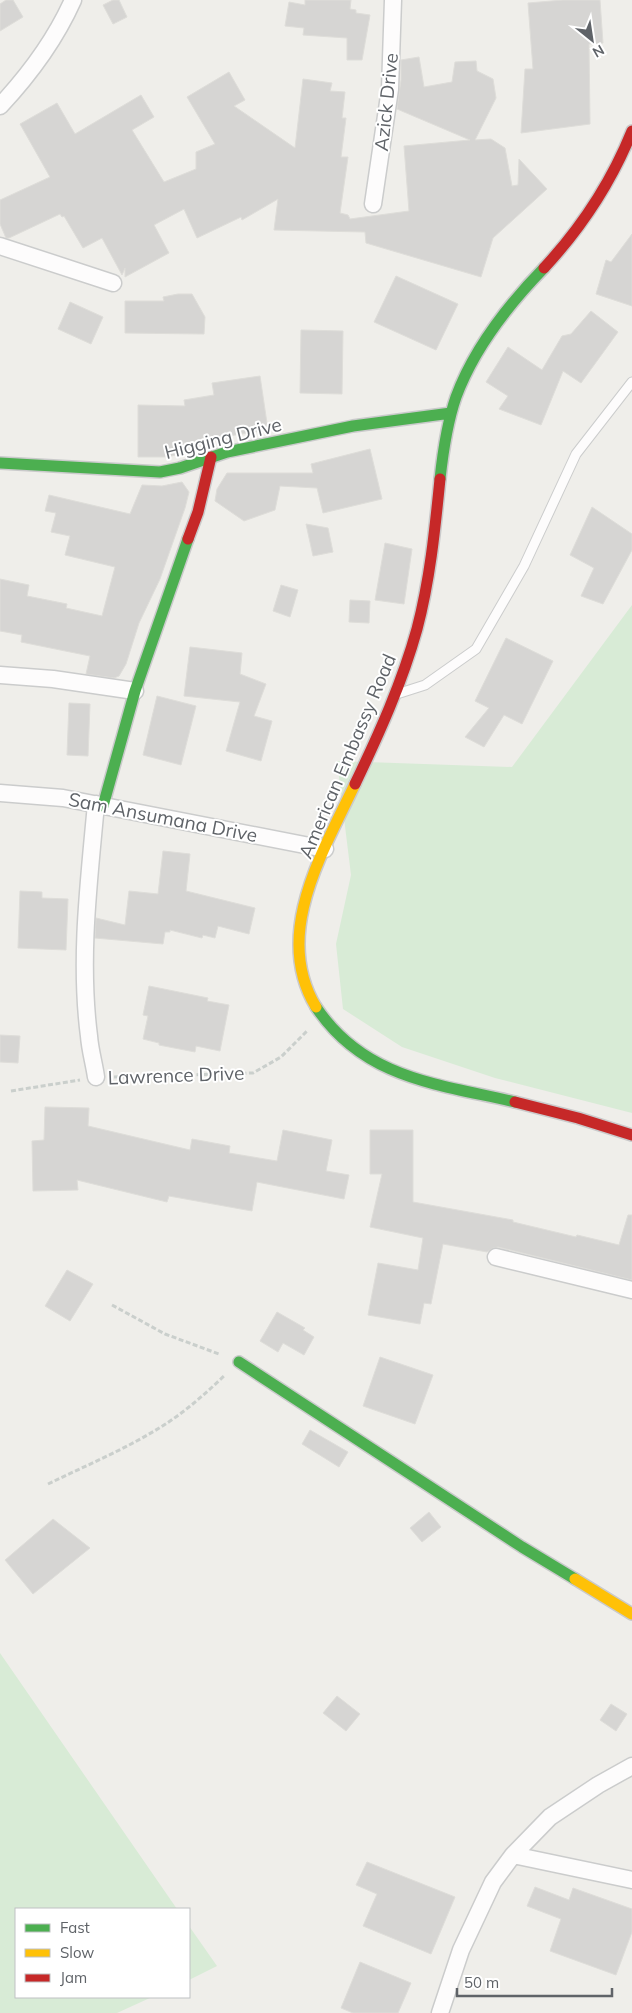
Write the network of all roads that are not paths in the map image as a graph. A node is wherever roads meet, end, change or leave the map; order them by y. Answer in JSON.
{"nodes":[{"id":1,"x":73,"y":0,"type":"edge"},
{"id":2,"x":393,"y":0,"type":"edge"},
{"id":3,"x":0,"y":106,"type":"edge"},
{"id":4,"x":632,"y":131,"type":"edge"},
{"id":5,"x":373,"y":204,"type":"dead end"},
{"id":6,"x":0,"y":246,"type":"edge"},
{"id":7,"x":113,"y":283,"type":"dead end"},
{"id":8,"x":632,"y":382,"type":"edge"},
{"id":9,"x":452,"y":413,"type":"junction"},
{"id":10,"x":211,"y":457,"type":"junction"},
{"id":11,"x":0,"y":463,"type":"edge"},
{"id":12,"x":0,"y":675,"type":"edge"},
{"id":13,"x":135,"y":691,"type":"junction"},
{"id":14,"x":395,"y":694,"type":"junction"},
{"id":15,"x":0,"y":792,"type":"edge"},
{"id":16,"x":99,"y":805,"type":"junction"},
{"id":17,"x":325,"y":849,"type":"junction"},
{"id":18,"x":96,"y":1077,"type":"road end"},
{"id":19,"x":632,"y":1135,"type":"edge"},
{"id":20,"x":496,"y":1256,"type":"dead end"},
{"id":21,"x":632,"y":1290,"type":"edge"},
{"id":22,"x":239,"y":1362,"type":"road end"},
{"id":23,"x":632,"y":1614,"type":"edge"},
{"id":24,"x":632,"y":1766,"type":"edge"},
{"id":25,"x":513,"y":1855,"type":"junction"},
{"id":26,"x":632,"y":1880,"type":"edge"},
{"id":27,"x":440,"y":2013,"type":"edge"}],
"edges":[{"from":1,"to":3,"type":"street"},
{"from":2,"to":5,"type":"street","name":"Azick Drive"},
{"from":4,"to":9,"type":"street","name":"American Embassy Road"},
{"from":6,"to":7,"type":"street"},
{"from":8,"to":14,"type":"lane"},
{"from":9,"to":10,"type":"street","name":"Higging Drive"},
{"from":9,"to":14,"type":"street","name":"American Embassy Road"},
{"from":10,"to":11,"type":"street","name":"Higging Drive"},
{"from":10,"to":13,"type":"street"},
{"from":12,"to":13,"type":"street"},
{"from":13,"to":16,"type":"street"},
{"from":14,"to":17,"type":"street","name":"American Embassy Road"},
{"from":15,"to":16,"type":"street","name":"Sam Ansumana Drive"},
{"from":16,"to":17,"type":"street","name":"Sam Ansumana Drive"},
{"from":16,"to":18,"type":"street"},
{"from":17,"to":19,"type":"street","name":"American Embassy Road"},
{"from":20,"to":21,"type":"street"},
{"from":22,"to":23,"type":"street"},
{"from":24,"to":25,"type":"street"},
{"from":25,"to":26,"type":"street"},
{"from":25,"to":27,"type":"street"}]}
